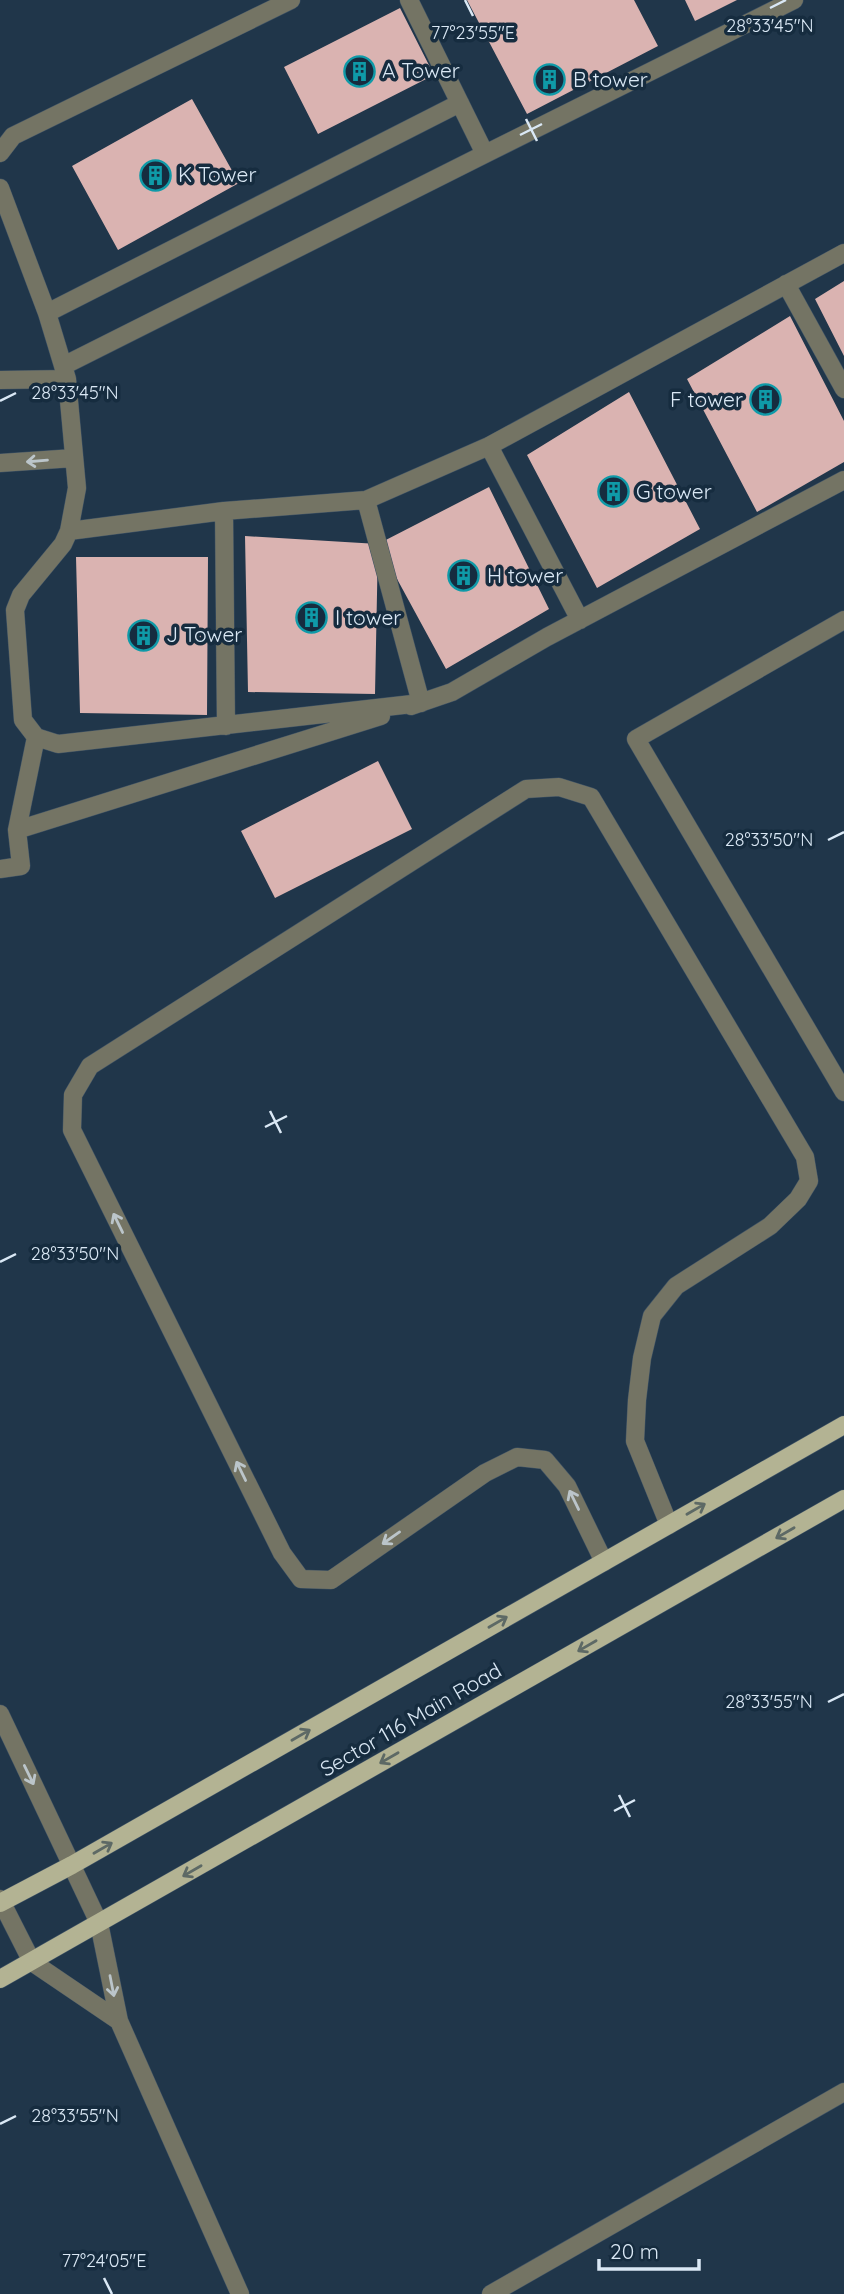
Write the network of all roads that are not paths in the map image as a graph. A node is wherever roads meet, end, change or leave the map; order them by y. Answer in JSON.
{"nodes":[{"id":1,"x":291,"y":0,"type":"edge"},
{"id":2,"x":409,"y":0,"type":"edge"},
{"id":3,"x":794,"y":0,"type":"edge"},
{"id":4,"x":460,"y":103,"type":"junction"},
{"id":5,"x":0,"y":153,"type":"edge"},
{"id":6,"x":485,"y":155,"type":"junction"},
{"id":7,"x":0,"y":188,"type":"edge"},
{"id":8,"x":844,"y":253,"type":"edge"},
{"id":9,"x":786,"y":284,"type":"junction"},
{"id":10,"x":47,"y":313,"type":"junction"},
{"id":11,"x":65,"y":373,"type":"junction"},
{"id":12,"x":0,"y":380,"type":"edge"},
{"id":13,"x":844,"y":389,"type":"edge"},
{"id":14,"x":489,"y":446,"type":"junction"},
{"id":15,"x":75,"y":457,"type":"junction"},
{"id":16,"x":0,"y":463,"type":"edge"},
{"id":17,"x":844,"y":480,"type":"edge"},
{"id":18,"x":366,"y":500,"type":"junction"},
{"id":19,"x":224,"y":511,"type":"junction"},
{"id":20,"x":69,"y":531,"type":"junction"},
{"id":21,"x":580,"y":620,"type":"junction"},
{"id":22,"x":844,"y":620,"type":"edge"},
{"id":23,"x":421,"y":703,"type":"junction"},
{"id":24,"x":226,"y":726,"type":"junction"},
{"id":25,"x":36,"y":737,"type":"junction"},
{"id":26,"x":17,"y":830,"type":"junction"},
{"id":27,"x":0,"y":869,"type":"edge"},
{"id":28,"x":844,"y":1091,"type":"edge"},
{"id":29,"x":844,"y":1425,"type":"edge"},
{"id":30,"x":844,"y":1499,"type":"edge"},
{"id":31,"x":669,"y":1525,"type":"junction"},
{"id":32,"x":604,"y":1562,"type":"junction"},
{"id":33,"x":0,"y":1714,"type":"edge"},
{"id":34,"x":72,"y":1865,"type":"junction"},
{"id":35,"x":0,"y":1901,"type":"edge"},
{"id":36,"x":99,"y":1923,"type":"junction"},
{"id":37,"x":32,"y":1962,"type":"junction"},
{"id":38,"x":0,"y":1979,"type":"edge"},
{"id":39,"x":119,"y":2021,"type":"junction"},
{"id":40,"x":844,"y":2092,"type":"edge"},
{"id":41,"x":240,"y":2294,"type":"edge"},
{"id":42,"x":491,"y":2294,"type":"edge"}],
"edges":[{"from":1,"to":5,"type":"street"},
{"from":2,"to":4,"type":"street"},
{"from":3,"to":6,"type":"street"},
{"from":4,"to":6,"type":"street"},
{"from":4,"to":10,"type":"street"},
{"from":6,"to":11,"type":"street"},
{"from":7,"to":10,"type":"street"},
{"from":8,"to":9,"type":"street"},
{"from":9,"to":13,"type":"street"},
{"from":9,"to":14,"type":"street"},
{"from":10,"to":11,"type":"street"},
{"from":11,"to":12,"type":"street"},
{"from":11,"to":15,"type":"street"},
{"from":14,"to":18,"type":"street"},
{"from":14,"to":21,"type":"street"},
{"from":15,"to":16,"type":"street","one_way":true},
{"from":15,"to":20,"type":"street"},
{"from":17,"to":21,"type":"street"},
{"from":18,"to":19,"type":"street"},
{"from":18,"to":23,"type":"street"},
{"from":19,"to":20,"type":"street"},
{"from":19,"to":24,"type":"street"},
{"from":20,"to":25,"type":"street"},
{"from":21,"to":23,"type":"street"},
{"from":22,"to":28,"type":"street"},
{"from":23,"to":24,"type":"street"},
{"from":23,"to":26,"type":"street"},
{"from":24,"to":25,"type":"street"},
{"from":25,"to":26,"type":"street"},
{"from":26,"to":27,"type":"street"},
{"from":31,"to":29,"type":"main road","name":"Sector 116 Main Road","one_way":true},
{"from":30,"to":36,"type":"main road","name":"Sector 116 Main Road","one_way":true},
{"from":31,"to":32,"type":"main road","name":"Sector 116 Main Road"},
{"from":32,"to":31,"type":"street","one_way":true},
{"from":34,"to":32,"type":"main road","name":"Sector 116 Main Road","one_way":true},
{"from":33,"to":34,"type":"street","one_way":true},
{"from":34,"to":35,"type":"main road","name":"Sector 116 Main Road"},
{"from":34,"to":36,"type":"street"},
{"from":35,"to":37,"type":"street"},
{"from":36,"to":37,"type":"main road","name":"Sector 116 Main Road"},
{"from":36,"to":39,"type":"street","one_way":true},
{"from":37,"to":38,"type":"main road","name":"Sector 116 Main Road"},
{"from":37,"to":39,"type":"street"},
{"from":39,"to":41,"type":"street"},
{"from":40,"to":42,"type":"street"}]}
